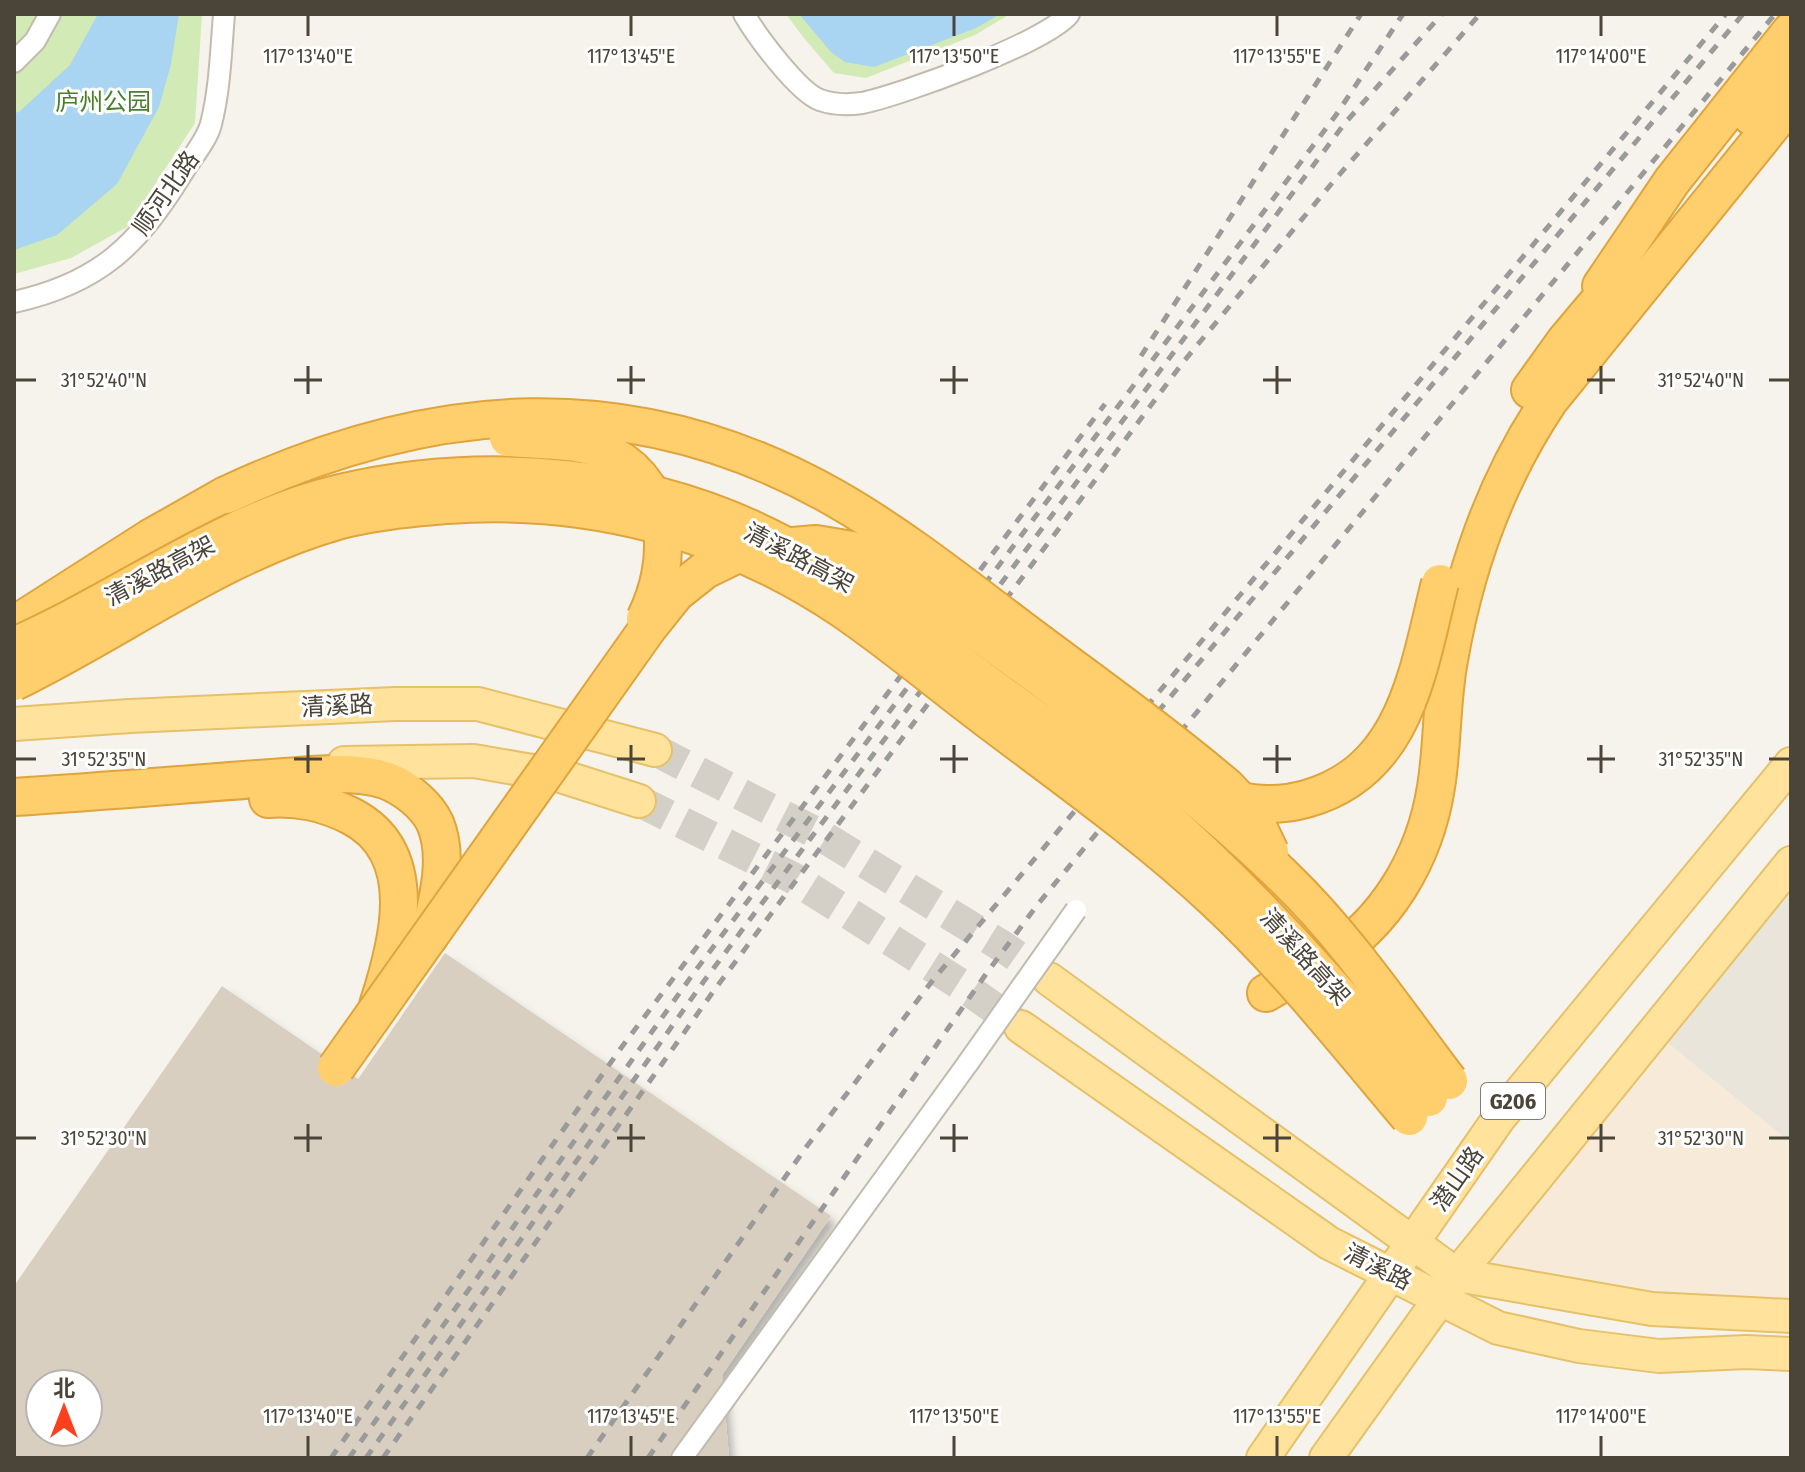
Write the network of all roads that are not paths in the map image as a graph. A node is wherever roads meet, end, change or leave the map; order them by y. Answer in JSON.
{"nodes":[{"id":1,"x":50,"y":14,"type":"edge"},
{"id":2,"x":224,"y":14,"type":"edge"},
{"id":3,"x":744,"y":14,"type":"edge"},
{"id":4,"x":1069,"y":14,"type":"edge"},
{"id":5,"x":1791,"y":31,"type":"edge"},
{"id":6,"x":14,"y":62,"type":"edge"},
{"id":7,"x":1791,"y":68,"type":"edge"},
{"id":8,"x":1791,"y":102,"type":"edge"},
{"id":9,"x":1791,"y":138,"type":"edge"},
{"id":10,"x":14,"y":302,"type":"edge"},
{"id":11,"x":1578,"y":346,"type":"junction"},
{"id":12,"x":350,"y":446,"type":"junction"},
{"id":13,"x":14,"y":625,"type":"edge"},
{"id":14,"x":14,"y":646,"type":"edge"},
{"id":15,"x":14,"y":682,"type":"edge"},
{"id":16,"x":14,"y":724,"type":"edge"},
{"id":17,"x":655,"y":750,"type":"tunnel mouth"},
{"id":18,"x":1791,"y":764,"type":"edge"},
{"id":19,"x":1161,"y":769,"type":"junction"},
{"id":20,"x":21,"y":793,"type":"edge"},
{"id":21,"x":639,"y":801,"type":"tunnel mouth"},
{"id":22,"x":516,"y":814,"type":"junction"},
{"id":23,"x":1791,"y":863,"type":"edge"},
{"id":24,"x":1076,"y":910,"type":"dead end"},
{"id":25,"x":429,"y":937,"type":"junction"},
{"id":26,"x":1049,"y":979,"type":"tunnel mouth"},
{"id":27,"x":376,"y":1012,"type":"junction"},
{"id":28,"x":1021,"y":1027,"type":"tunnel mouth"},
{"id":29,"x":1429,"y":1099,"type":"junction"},
{"id":30,"x":1413,"y":1243,"type":"junction"},
{"id":31,"x":1391,"y":1274,"type":"junction"},
{"id":32,"x":1448,"y":1287,"type":"junction"},
{"id":33,"x":1791,"y":1316,"type":"edge"},
{"id":34,"x":1791,"y":1354,"type":"edge"},
{"id":35,"x":682,"y":1458,"type":"edge"},
{"id":36,"x":1263,"y":1458,"type":"edge"},
{"id":37,"x":1326,"y":1458,"type":"edge"}],
"edges":[{"from":1,"to":6,"type":"street"},
{"from":2,"to":10,"type":"street","name":"顺河北路"},
{"from":3,"to":4,"type":"street"},
{"from":5,"to":11,"type":"highway"},
{"from":7,"to":11,"type":"highway"},
{"from":8,"to":11,"type":"highway"},
{"from":9,"to":11,"type":"highway"},
{"from":11,"to":12,"type":"highway","bridge":true},
{"from":11,"to":19,"type":"highway","bridge":true},
{"from":12,"to":13,"type":"highway","bridge":true},
{"from":12,"to":22,"type":"highway","bridge":true},
{"from":14,"to":29,"type":"highway","name":"清溪路高架","bridge":true},
{"from":15,"to":29,"type":"highway","name":"清溪路高架","bridge":true},
{"from":16,"to":17,"type":"main road","name":"清溪路"},
{"from":18,"to":30,"type":"main road","name":"潜山路","number":"G206"},
{"from":19,"to":22,"type":"highway","bridge":true},
{"from":19,"to":29,"type":"highway","bridge":true},
{"from":20,"to":21,"type":"main road"},
{"from":20,"to":25,"type":"highway"},
{"from":20,"to":27,"type":"highway","bridge":true},
{"from":22,"to":25,"type":"highway","bridge":true},
{"from":22,"to":27,"type":"highway","bridge":true},
{"from":23,"to":32,"type":"main road","number":"G206"},
{"from":24,"to":35,"type":"street","bridge":true},
{"from":25,"to":27,"type":"highway","bridge":true},
{"from":26,"to":30,"type":"main road","name":"清溪路"},
{"from":28,"to":31,"type":"main road","name":"清溪路"},
{"from":30,"to":31,"type":"main road","name":"潜山路","number":"G206"},
{"from":30,"to":32,"type":"main road","name":"清溪路"},
{"from":31,"to":32,"type":"main road","name":"清溪路"},
{"from":31,"to":36,"type":"main road","name":"潜山路","number":"G206"},
{"from":32,"to":33,"type":"main road","name":"清溪路"},
{"from":32,"to":34,"type":"main road","name":"清溪路"},
{"from":32,"to":37,"type":"main road","number":"G206"}]}
